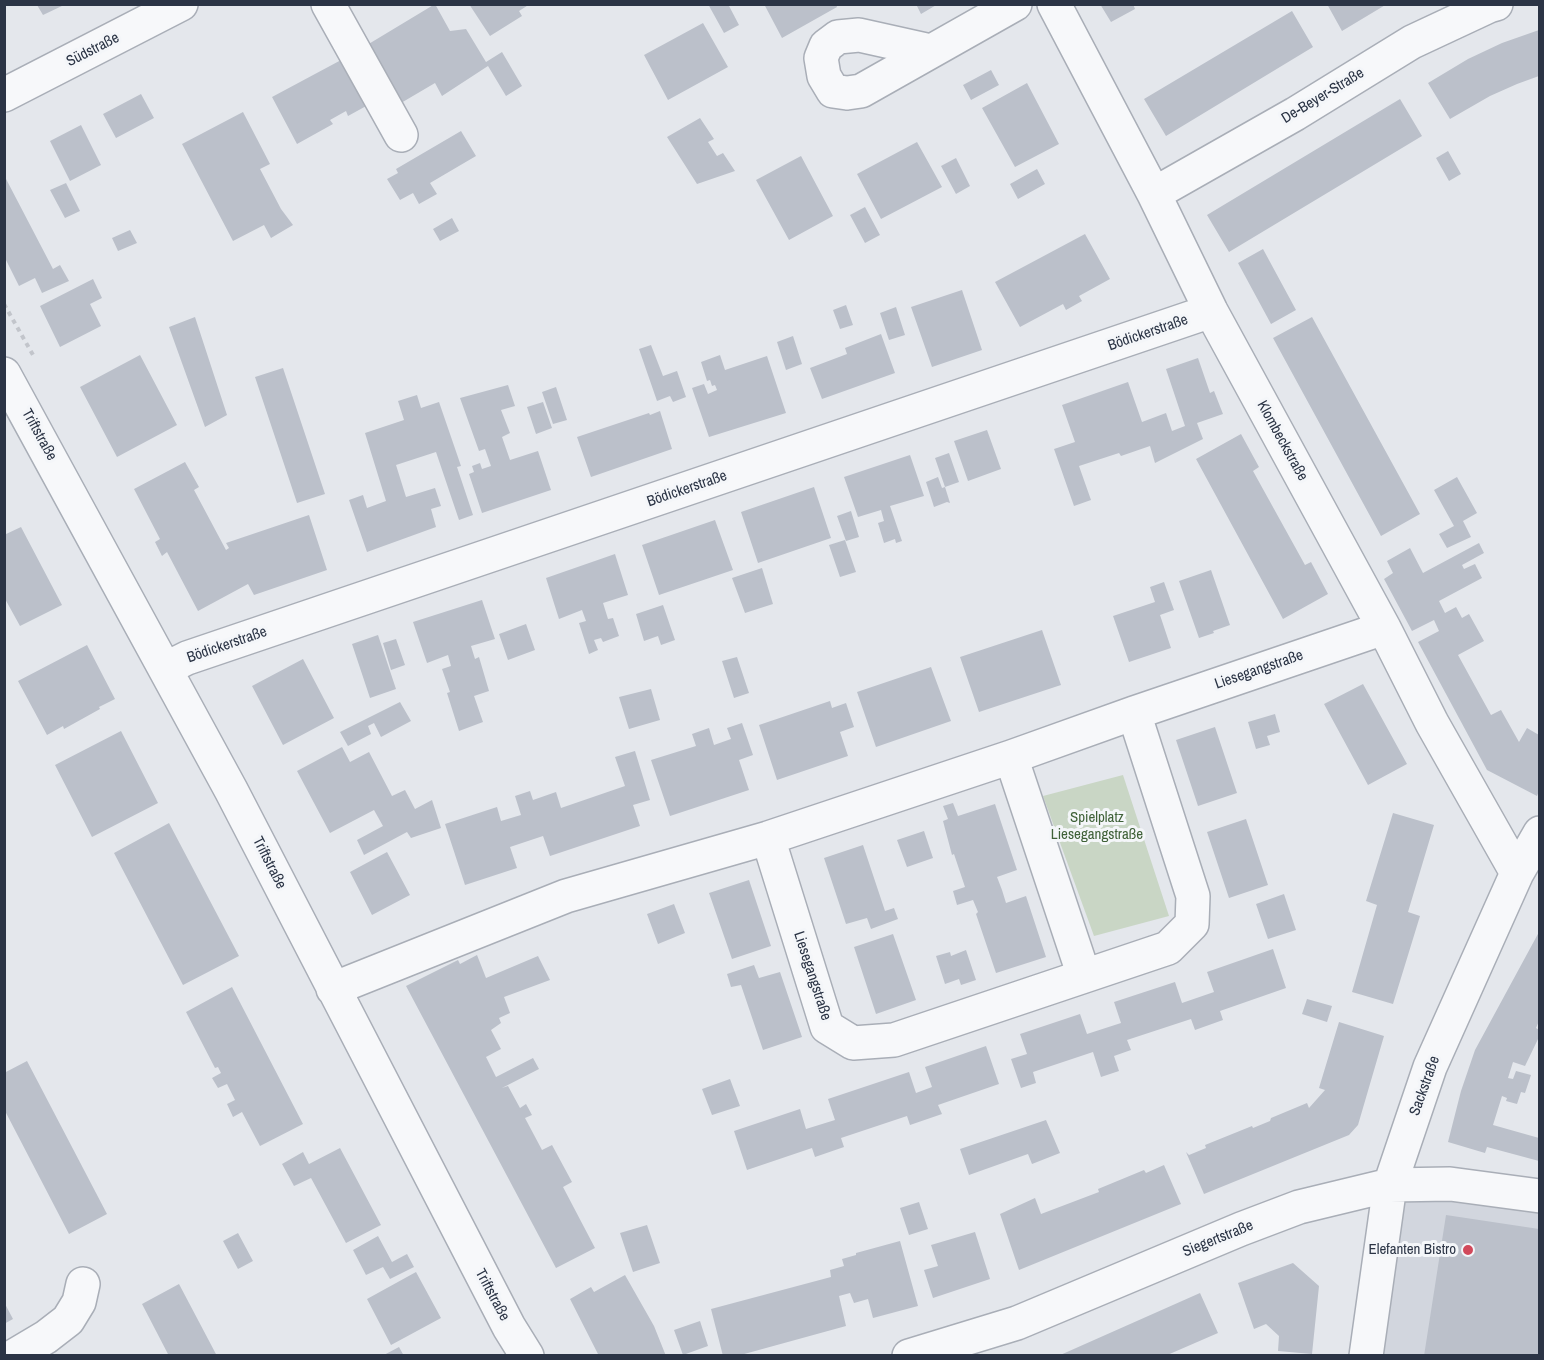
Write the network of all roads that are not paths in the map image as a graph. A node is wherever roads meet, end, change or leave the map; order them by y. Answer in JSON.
{"nodes":[{"id":1,"x":181,"y":4,"type":"edge"},
{"id":2,"x":328,"y":4,"type":"edge"},
{"id":3,"x":1015,"y":4,"type":"edge"},
{"id":4,"x":1054,"y":4,"type":"edge"},
{"id":5,"x":1496,"y":4,"type":"edge"},
{"id":6,"x":931,"y":51,"type":"dead end"},
{"id":7,"x":4,"y":95,"type":"edge"},
{"id":8,"x":401,"y":135,"type":"dead end"},
{"id":9,"x":1154,"y":194,"type":"junction"},
{"id":10,"x":1211,"y":311,"type":"junction"},
{"id":11,"x":4,"y":374,"type":"edge"},
{"id":12,"x":1384,"y":628,"type":"junction"},
{"id":13,"x":165,"y":669,"type":"junction"},
{"id":14,"x":1134,"y":712,"type":"junction"},
{"id":15,"x":1011,"y":757,"type":"junction"},
{"id":16,"x":1539,"y":833,"type":"edge"},
{"id":17,"x":768,"y":837,"type":"junction"},
{"id":18,"x":1517,"y":873,"type":"junction"},
{"id":19,"x":1084,"y":976,"type":"junction"},
{"id":20,"x":333,"y":989,"type":"junction"},
{"id":21,"x":1390,"y":1185,"type":"junction"},
{"id":22,"x":1539,"y":1196,"type":"edge"},
{"id":23,"x":83,"y":1284,"type":"dead end"},
{"id":24,"x":14,"y":1356,"type":"edge"},
{"id":25,"x":527,"y":1356,"type":"edge"},
{"id":26,"x":909,"y":1356,"type":"edge"},
{"id":27,"x":1366,"y":1356,"type":"edge"}],
"edges":[{"from":1,"to":7,"type":"street","name":"Südstraße"},
{"from":2,"to":8,"type":"street"},
{"from":3,"to":6,"type":"street"},
{"from":4,"to":9,"type":"street","name":"Klombeckstraße"},
{"from":5,"to":9,"type":"street","name":"De-Beyer-Straße"},
{"from":9,"to":10,"type":"street","name":"Klombeckstraße"},
{"from":10,"to":12,"type":"street","name":"Klombeckstraße"},
{"from":10,"to":13,"type":"street","name":"Bödickerstraße"},
{"from":11,"to":13,"type":"street","name":"Triftstraße"},
{"from":12,"to":14,"type":"street","name":"Liesegangstraße"},
{"from":12,"to":18,"type":"street","name":"Klombeckstraße"},
{"from":13,"to":20,"type":"street","name":"Triftstraße"},
{"from":14,"to":15,"type":"street","name":"Liesegangstraße"},
{"from":14,"to":19,"type":"street","name":"Liesegangstraße"},
{"from":15,"to":17,"type":"street","name":"Liesegangstraße"},
{"from":15,"to":19,"type":"street"},
{"from":16,"to":18,"type":"street","name":"Sackstraße"},
{"from":17,"to":19,"type":"street","name":"Liesegangstraße"},
{"from":17,"to":20,"type":"street","name":"Liesegangstraße"},
{"from":18,"to":21,"type":"street","name":"Sackstraße"},
{"from":20,"to":25,"type":"street","name":"Triftstraße"},
{"from":21,"to":22,"type":"street","name":"Siegertstraße"},
{"from":21,"to":26,"type":"street","name":"Siegertstraße"},
{"from":21,"to":27,"type":"street","name":"Sackstraße"},
{"from":23,"to":24,"type":"street"}]}
